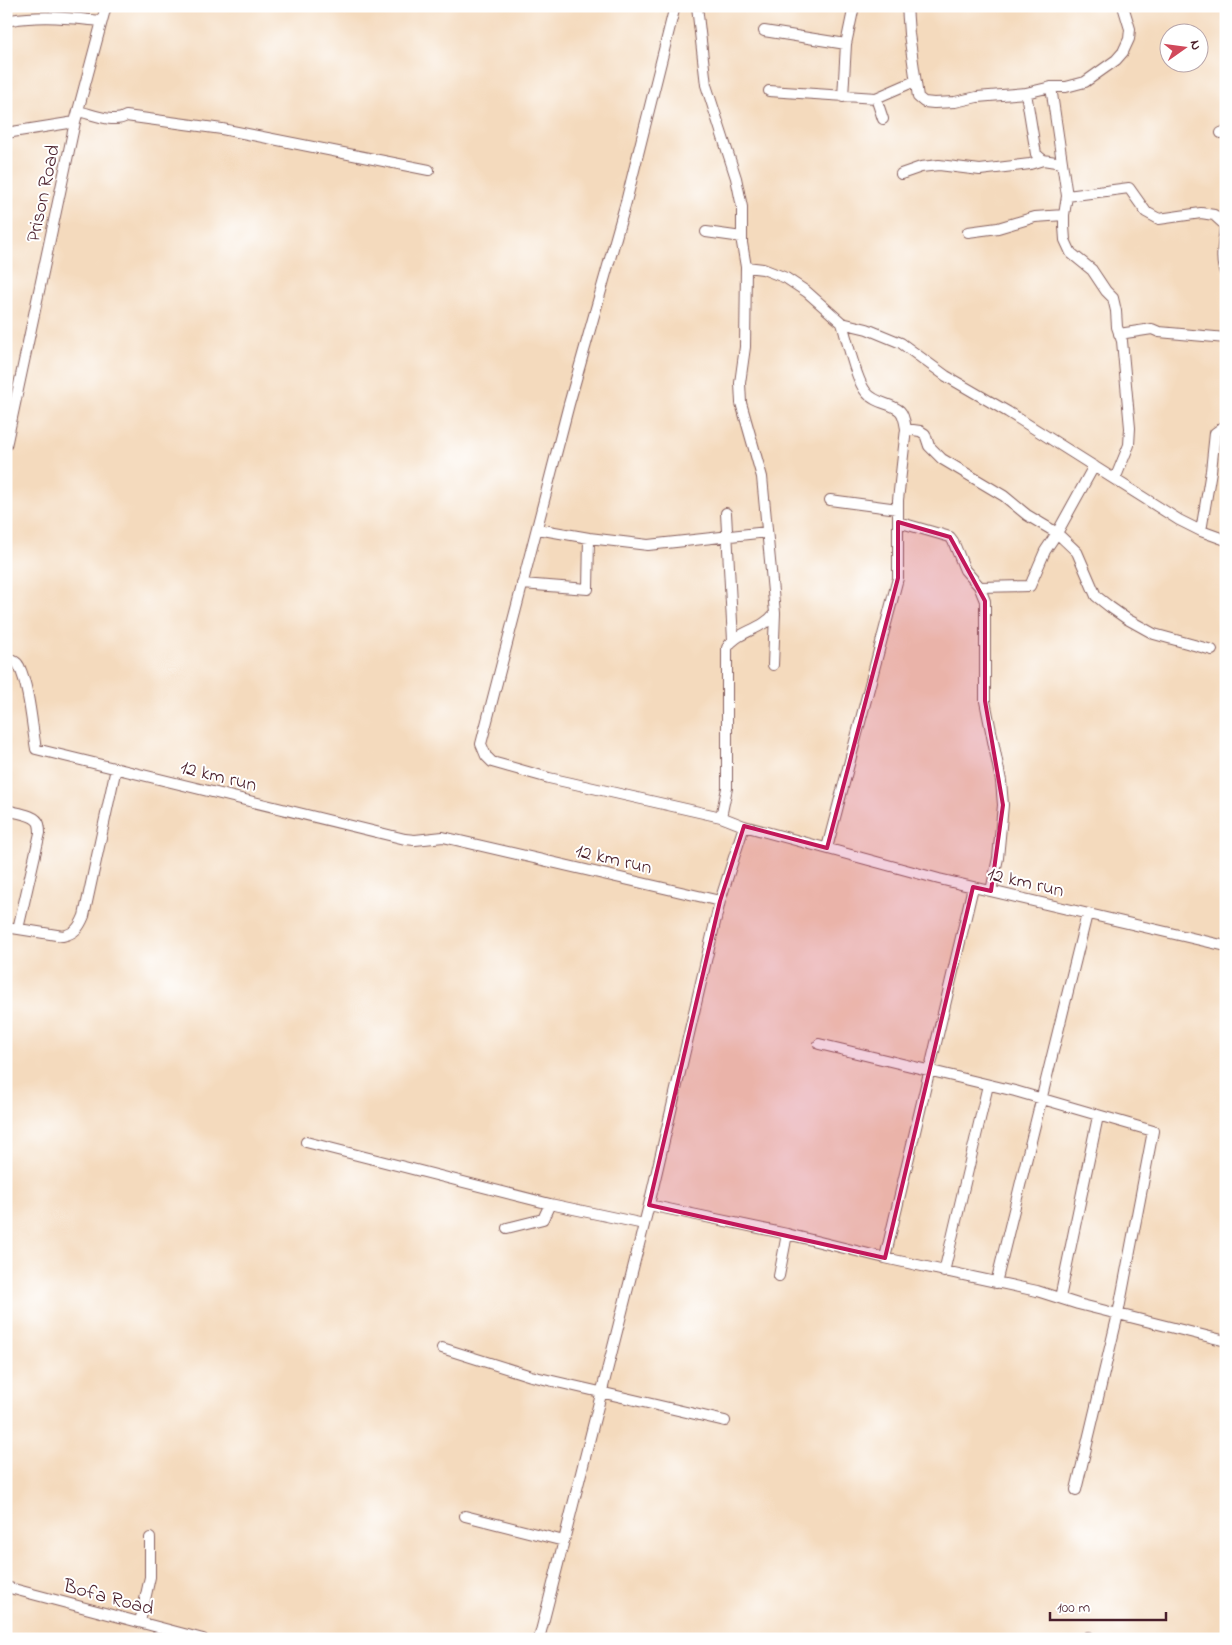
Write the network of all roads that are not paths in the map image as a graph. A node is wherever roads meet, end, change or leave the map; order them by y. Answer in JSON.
{"nodes":[{"id":1,"x":41,"y":6,"type":"edge"},
{"id":2,"x":106,"y":6,"type":"edge"},
{"id":3,"x":675,"y":6,"type":"edge"},
{"id":4,"x":697,"y":6,"type":"edge"},
{"id":5,"x":854,"y":6,"type":"edge"},
{"id":6,"x":908,"y":6,"type":"edge"},
{"id":7,"x":1123,"y":6,"type":"edge"},
{"id":8,"x":42,"y":17,"type":"junction"},
{"id":9,"x":11,"y":20,"type":"dead end"},
{"id":10,"x":101,"y":21,"type":"junction"},
{"id":11,"x":764,"y":31,"type":"dead end"},
{"id":12,"x":846,"y":44,"type":"junction"},
{"id":13,"x":915,"y":81,"type":"junction"},
{"id":14,"x":1051,"y":87,"type":"junction"},
{"id":15,"x":769,"y":91,"type":"dead end"},
{"id":16,"x":1026,"y":93,"type":"junction"},
{"id":17,"x":843,"y":97,"type":"junction"},
{"id":18,"x":876,"y":98,"type":"junction"},
{"id":19,"x":78,"y":111,"type":"junction"},
{"id":20,"x":883,"y":119,"type":"dead end"},
{"id":21,"x":75,"y":122,"type":"junction"},
{"id":22,"x":6,"y":133,"type":"edge"},
{"id":23,"x":1044,"y":160,"type":"junction"},
{"id":24,"x":1062,"y":163,"type":"junction"},
{"id":25,"x":429,"y":170,"type":"dead end"},
{"id":26,"x":901,"y":174,"type":"dead end"},
{"id":27,"x":1067,"y":196,"type":"junction"},
{"id":28,"x":1064,"y":214,"type":"junction"},
{"id":29,"x":706,"y":232,"type":"dead end"},
{"id":30,"x":968,"y":232,"type":"dead end"},
{"id":31,"x":742,"y":237,"type":"junction"},
{"id":32,"x":746,"y":267,"type":"junction"},
{"id":33,"x":1226,"y":275,"type":"edge"},
{"id":34,"x":842,"y":323,"type":"junction"},
{"id":35,"x":1119,"y":334,"type":"junction"},
{"id":36,"x":1226,"y":338,"type":"edge"},
{"id":37,"x":1226,"y":425,"type":"edge"},
{"id":38,"x":906,"y":429,"type":"junction"},
{"id":39,"x":6,"y":446,"type":"edge"},
{"id":40,"x":1094,"y":466,"type":"junction"},
{"id":41,"x":1115,"y":479,"type":"junction"},
{"id":42,"x":830,"y":500,"type":"dead end"},
{"id":43,"x":898,"y":509,"type":"junction"},
{"id":44,"x":726,"y":513,"type":"dead end"},
{"id":45,"x":898,"y":522,"type":"junction"},
{"id":46,"x":537,"y":529,"type":"junction"},
{"id":47,"x":1201,"y":531,"type":"junction"},
{"id":48,"x":768,"y":532,"type":"junction"},
{"id":49,"x":1058,"y":533,"type":"junction"},
{"id":50,"x":728,"y":537,"type":"junction"},
{"id":51,"x":589,"y":538,"type":"junction"},
{"id":52,"x":1226,"y":540,"type":"edge"},
{"id":53,"x":522,"y":584,"type":"junction"},
{"id":54,"x":980,"y":587,"type":"junction"},
{"id":55,"x":775,"y":613,"type":"junction"},
{"id":56,"x":733,"y":640,"type":"junction"},
{"id":57,"x":1212,"y":650,"type":"dead end"},
{"id":58,"x":6,"y":658,"type":"edge"},
{"id":59,"x":774,"y":665,"type":"dead end"},
{"id":60,"x":116,"y":768,"type":"junction"},
{"id":61,"x":6,"y":810,"type":"edge"},
{"id":62,"x":721,"y":817,"type":"junction"},
{"id":63,"x":744,"y":826,"type":"junction"},
{"id":64,"x":826,"y":848,"type":"junction"},
{"id":65,"x":973,"y":887,"type":"junction"},
{"id":66,"x":991,"y":891,"type":"junction"},
{"id":67,"x":720,"y":901,"type":"junction"},
{"id":68,"x":1088,"y":914,"type":"junction"},
{"id":69,"x":6,"y":927,"type":"edge"},
{"id":70,"x":18,"y":928,"type":"junction"},
{"id":71,"x":1226,"y":946,"type":"edge"},
{"id":72,"x":819,"y":1044,"type":"dead end"},
{"id":73,"x":929,"y":1071,"type":"junction"},
{"id":74,"x":988,"y":1085,"type":"junction"},
{"id":75,"x":1042,"y":1100,"type":"junction"},
{"id":76,"x":1098,"y":1116,"type":"junction"},
{"id":77,"x":306,"y":1142,"type":"dead end"},
{"id":78,"x":550,"y":1204,"type":"junction"},
{"id":79,"x":649,"y":1205,"type":"junction"},
{"id":80,"x":644,"y":1224,"type":"junction"},
{"id":81,"x":507,"y":1228,"type":"dead end"},
{"id":82,"x":787,"y":1234,"type":"junction"},
{"id":83,"x":885,"y":1258,"type":"junction"},
{"id":84,"x":944,"y":1272,"type":"junction"},
{"id":85,"x":779,"y":1276,"type":"dead end"},
{"id":86,"x":996,"y":1283,"type":"junction"},
{"id":87,"x":1060,"y":1298,"type":"junction"},
{"id":88,"x":1118,"y":1314,"type":"junction"},
{"id":89,"x":1226,"y":1340,"type":"edge"},
{"id":90,"x":442,"y":1348,"type":"dead end"},
{"id":91,"x":601,"y":1393,"type":"junction"},
{"id":92,"x":725,"y":1421,"type":"dead end"},
{"id":93,"x":1076,"y":1490,"type":"dead end"},
{"id":94,"x":466,"y":1516,"type":"dead end"},
{"id":95,"x":150,"y":1538,"type":"dead end"},
{"id":96,"x":564,"y":1541,"type":"junction"},
{"id":97,"x":6,"y":1587,"type":"edge"},
{"id":98,"x":140,"y":1622,"type":"junction"},
{"id":99,"x":199,"y":1638,"type":"edge"},
{"id":100,"x":539,"y":1639,"type":"edge"}],
"edges":[{"from":1,"to":8,"type":"street"},
{"from":2,"to":10,"type":"street","name":"Prison Road"},
{"from":3,"to":46,"type":"street","name":"12 km run"},
{"from":4,"to":31,"type":"street"},
{"from":5,"to":12,"type":"street"},
{"from":6,"to":13,"type":"street"},
{"from":7,"to":14,"type":"street"},
{"from":8,"to":9,"type":"street"},
{"from":8,"to":10,"type":"street"},
{"from":10,"to":19,"type":"street","name":"Prison Road"},
{"from":11,"to":12,"type":"street"},
{"from":12,"to":17,"type":"street"},
{"from":13,"to":16,"type":"street"},
{"from":13,"to":18,"type":"street"},
{"from":14,"to":16,"type":"street"},
{"from":14,"to":24,"type":"street"},
{"from":15,"to":17,"type":"street"},
{"from":16,"to":23,"type":"street"},
{"from":17,"to":18,"type":"street"},
{"from":18,"to":20,"type":"street"},
{"from":19,"to":21,"type":"street","name":"Prison Road"},
{"from":19,"to":25,"type":"street"},
{"from":21,"to":22,"type":"street"},
{"from":21,"to":39,"type":"street","name":"Prison Road"},
{"from":23,"to":24,"type":"street"},
{"from":23,"to":26,"type":"street"},
{"from":24,"to":27,"type":"street"},
{"from":27,"to":28,"type":"street"},
{"from":27,"to":33,"type":"street"},
{"from":28,"to":30,"type":"street"},
{"from":28,"to":35,"type":"street"},
{"from":29,"to":31,"type":"street"},
{"from":31,"to":32,"type":"street"},
{"from":32,"to":34,"type":"street"},
{"from":32,"to":48,"type":"street"},
{"from":34,"to":38,"type":"street"},
{"from":34,"to":40,"type":"street"},
{"from":35,"to":36,"type":"street"},
{"from":35,"to":41,"type":"street"},
{"from":37,"to":47,"type":"street"},
{"from":38,"to":43,"type":"street"},
{"from":38,"to":49,"type":"street"},
{"from":40,"to":41,"type":"street"},
{"from":40,"to":49,"type":"street"},
{"from":41,"to":47,"type":"street"},
{"from":42,"to":43,"type":"street"},
{"from":43,"to":45,"type":"street"},
{"from":44,"to":50,"type":"street"},
{"from":45,"to":54,"type":"street"},
{"from":45,"to":64,"type":"street"},
{"from":46,"to":51,"type":"street"},
{"from":46,"to":53,"type":"street","name":"12 km run"},
{"from":47,"to":52,"type":"street"},
{"from":48,"to":50,"type":"street"},
{"from":48,"to":55,"type":"street"},
{"from":49,"to":54,"type":"street"},
{"from":49,"to":57,"type":"street"},
{"from":50,"to":51,"type":"street"},
{"from":50,"to":56,"type":"street"},
{"from":51,"to":53,"type":"street"},
{"from":53,"to":62,"type":"street","name":"12 km run"},
{"from":54,"to":66,"type":"street"},
{"from":55,"to":56,"type":"street"},
{"from":55,"to":59,"type":"street"},
{"from":56,"to":62,"type":"street"},
{"from":58,"to":60,"type":"street","name":"12 km run"},
{"from":60,"to":67,"type":"street","name":"12 km run"},
{"from":60,"to":70,"type":"street"},
{"from":61,"to":70,"type":"street"},
{"from":62,"to":63,"type":"street","name":"12 km run"},
{"from":63,"to":64,"type":"street","name":"12 km run"},
{"from":63,"to":67,"type":"street"},
{"from":64,"to":65,"type":"street","name":"12 km run"},
{"from":65,"to":66,"type":"street","name":"12 km run"},
{"from":65,"to":73,"type":"street"},
{"from":66,"to":68,"type":"street","name":"12 km run"},
{"from":67,"to":79,"type":"street"},
{"from":68,"to":71,"type":"street","name":"12 km run"},
{"from":68,"to":75,"type":"street"},
{"from":69,"to":70,"type":"street"},
{"from":72,"to":73,"type":"street"},
{"from":73,"to":74,"type":"street"},
{"from":73,"to":83,"type":"street"},
{"from":74,"to":75,"type":"street"},
{"from":74,"to":84,"type":"street"},
{"from":75,"to":76,"type":"street"},
{"from":75,"to":86,"type":"street"},
{"from":76,"to":87,"type":"street"},
{"from":76,"to":88,"type":"street"},
{"from":77,"to":78,"type":"street"},
{"from":78,"to":80,"type":"street"},
{"from":78,"to":81,"type":"street"},
{"from":79,"to":80,"type":"street"},
{"from":79,"to":82,"type":"street"},
{"from":80,"to":91,"type":"street"},
{"from":82,"to":83,"type":"street"},
{"from":82,"to":85,"type":"street"},
{"from":83,"to":84,"type":"street"},
{"from":84,"to":86,"type":"street"},
{"from":86,"to":87,"type":"street"},
{"from":87,"to":88,"type":"street"},
{"from":88,"to":89,"type":"street"},
{"from":88,"to":93,"type":"street"},
{"from":90,"to":91,"type":"street"},
{"from":91,"to":92,"type":"street"},
{"from":91,"to":96,"type":"street"},
{"from":94,"to":96,"type":"street"},
{"from":95,"to":98,"type":"street"},
{"from":96,"to":100,"type":"street"},
{"from":97,"to":98,"type":"street","name":"Bofa Road"},
{"from":98,"to":99,"type":"street","name":"Bofa Road"}]}
